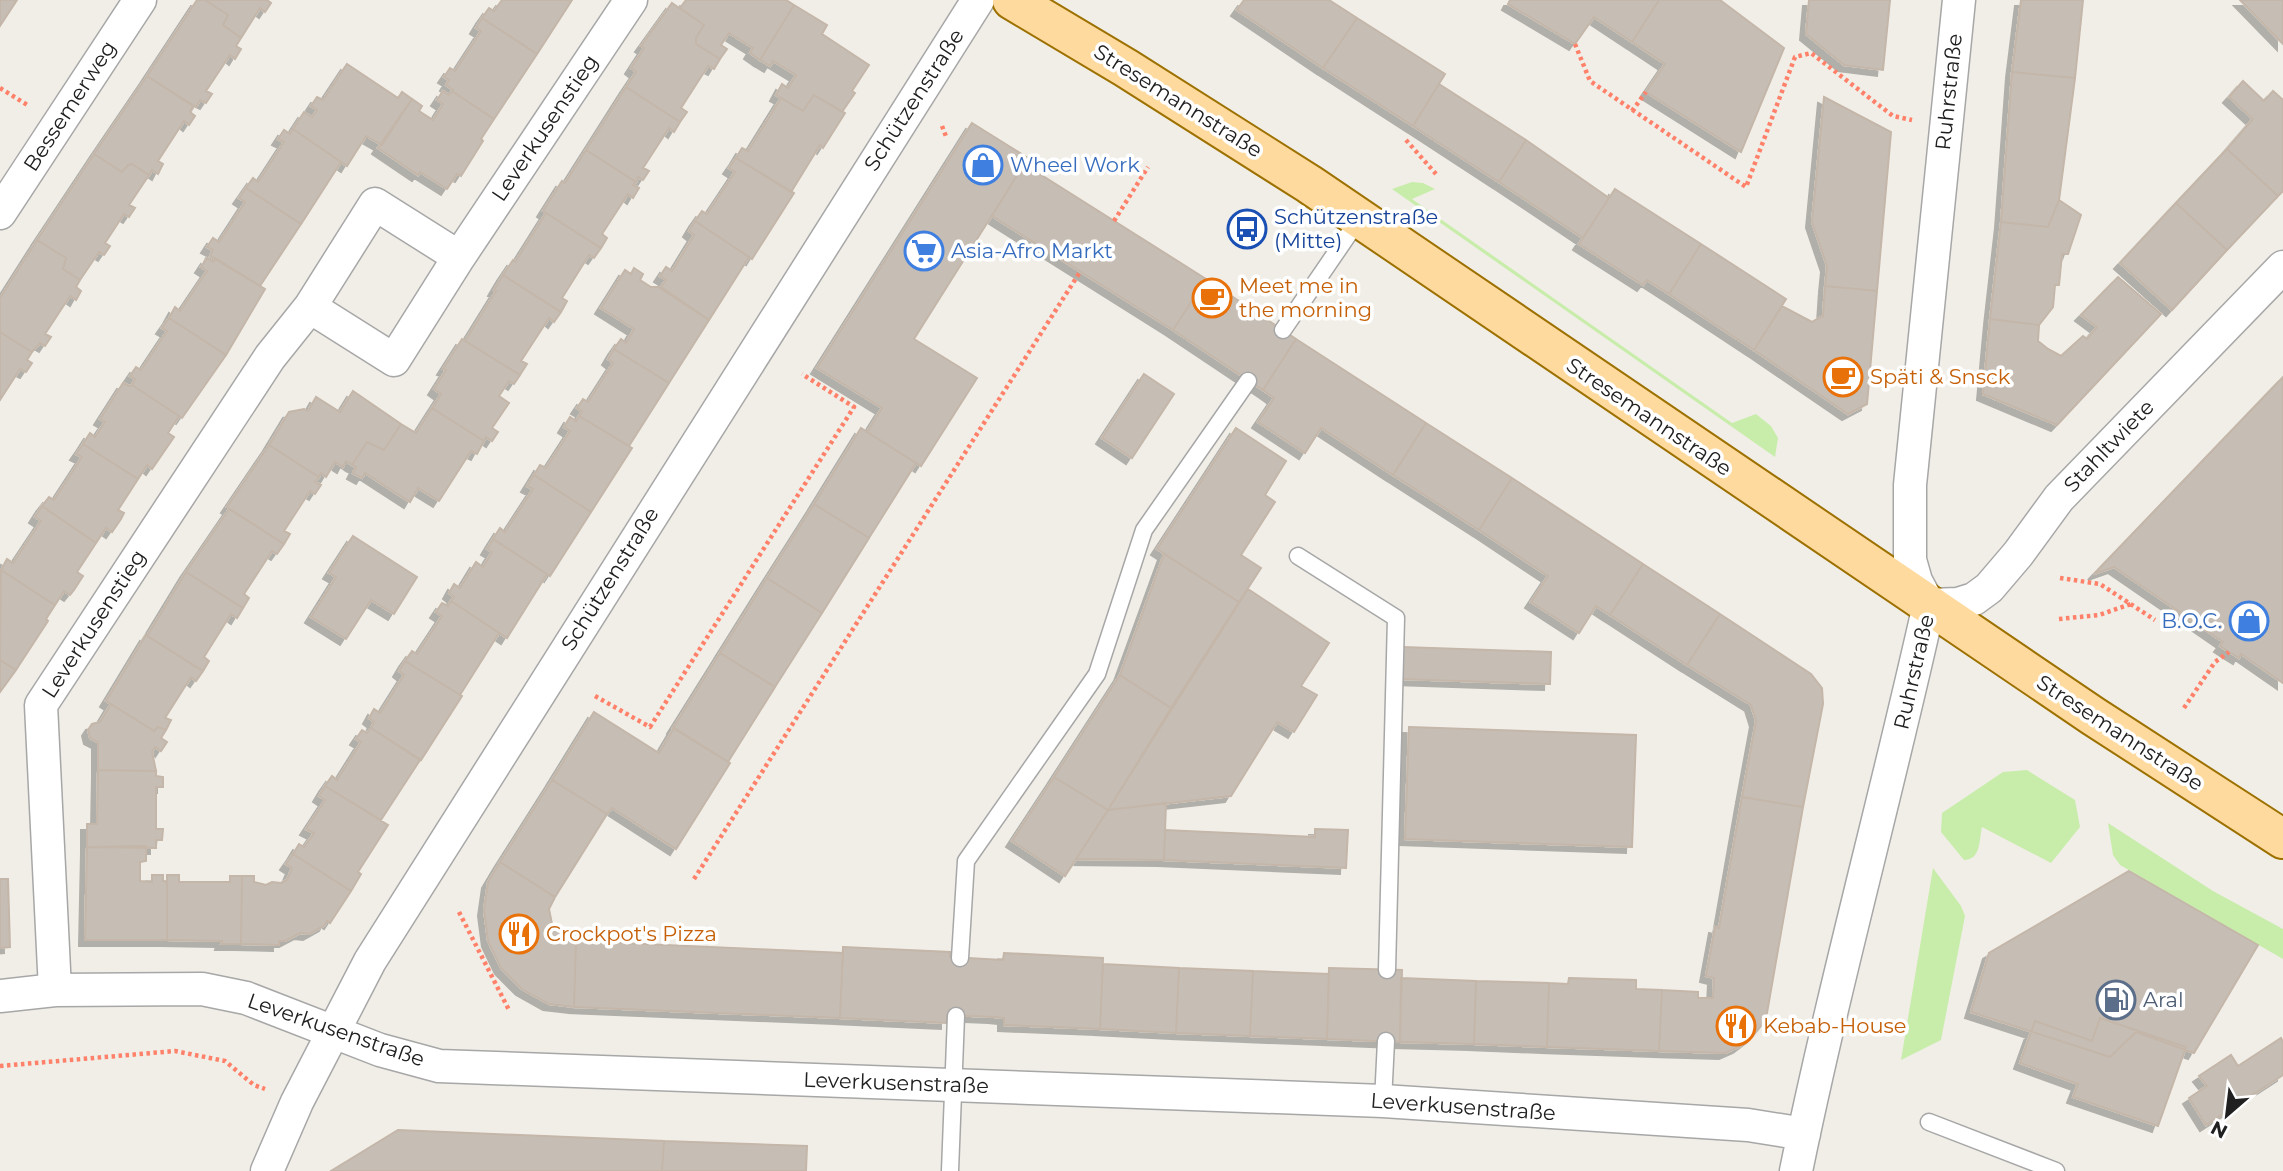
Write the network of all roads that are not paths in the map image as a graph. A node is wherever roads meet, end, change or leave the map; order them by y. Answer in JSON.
{"nodes":[{"id":1,"x":140,"y":0,"type":"edge"},
{"id":2,"x":631,"y":0,"type":"edge"},
{"id":3,"x":978,"y":0,"type":"edge"},
{"id":4,"x":1012,"y":0,"type":"edge"},
{"id":5,"x":1959,"y":0,"type":"edge"},
{"id":6,"x":0,"y":213,"type":"edge"},
{"id":7,"x":1359,"y":219,"type":"junction"},
{"id":8,"x":459,"y":257,"type":"junction"},
{"id":9,"x":2283,"y":267,"type":"edge"},
{"id":10,"x":310,"y":307,"type":"junction"},
{"id":11,"x":1283,"y":330,"type":"dead end"},
{"id":12,"x":1248,"y":381,"type":"dead end"},
{"id":13,"x":1298,"y":556,"type":"dead end"},
{"id":14,"x":1929,"y":604,"type":"junction"},
{"id":15,"x":2283,"y":839,"type":"edge"},
{"id":16,"x":960,"y":958,"type":"dead end"},
{"id":17,"x":1387,"y":970,"type":"dead end"},
{"id":18,"x":55,"y":990,"type":"junction"},
{"id":19,"x":0,"y":996,"type":"edge"},
{"id":20,"x":957,"y":1016,"type":"dead end"},
{"id":21,"x":332,"y":1032,"type":"junction"},
{"id":22,"x":1386,"y":1041,"type":"dead end"},
{"id":23,"x":954,"y":1085,"type":"junction"},
{"id":24,"x":1383,"y":1101,"type":"junction"},
{"id":25,"x":1929,"y":1122,"type":"dead end"},
{"id":26,"x":1804,"y":1134,"type":"junction"},
{"id":27,"x":267,"y":1171,"type":"edge"},
{"id":28,"x":950,"y":1171,"type":"edge"},
{"id":29,"x":1796,"y":1171,"type":"edge"},
{"id":30,"x":2056,"y":1171,"type":"edge"}],
"edges":[{"from":1,"to":6,"type":"street","name":"Bessemerweg"},
{"from":2,"to":8,"type":"street","name":"Leverkusenstieg"},
{"from":3,"to":21,"type":"street","name":"Schützenstraße"},
{"from":4,"to":7,"type":"main road","name":"Stresemannstraße"},
{"from":5,"to":14,"type":"street","name":"Ruhrstraße"},
{"from":7,"to":11,"type":"lane"},
{"from":7,"to":14,"type":"main road","name":"Stresemannstraße"},
{"from":8,"to":10,"type":"street","name":"Leverkusenstieg"},
{"from":8,"to":10,"type":"street","name":"Leverkusenstieg"},
{"from":9,"to":14,"type":"street","name":"Stahltwiete"},
{"from":10,"to":18,"type":"street","name":"Leverkusenstieg"},
{"from":12,"to":16,"type":"lane"},
{"from":13,"to":17,"type":"lane"},
{"from":14,"to":15,"type":"main road","name":"Stresemannstraße"},
{"from":14,"to":26,"type":"street","name":"Ruhrstraße"},
{"from":18,"to":19,"type":"street","name":"Leverkusenstraße"},
{"from":18,"to":21,"type":"street","name":"Leverkusenstraße"},
{"from":20,"to":23,"type":"lane"},
{"from":21,"to":23,"type":"street","name":"Leverkusenstraße"},
{"from":21,"to":27,"type":"street","name":"Schützenstraße"},
{"from":22,"to":24,"type":"lane"},
{"from":23,"to":24,"type":"street","name":"Leverkusenstraße"},
{"from":23,"to":28,"type":"lane"},
{"from":24,"to":26,"type":"street","name":"Leverkusenstraße"},
{"from":25,"to":30,"type":"lane"},
{"from":26,"to":29,"type":"street","name":"Ruhrstraße"}]}
